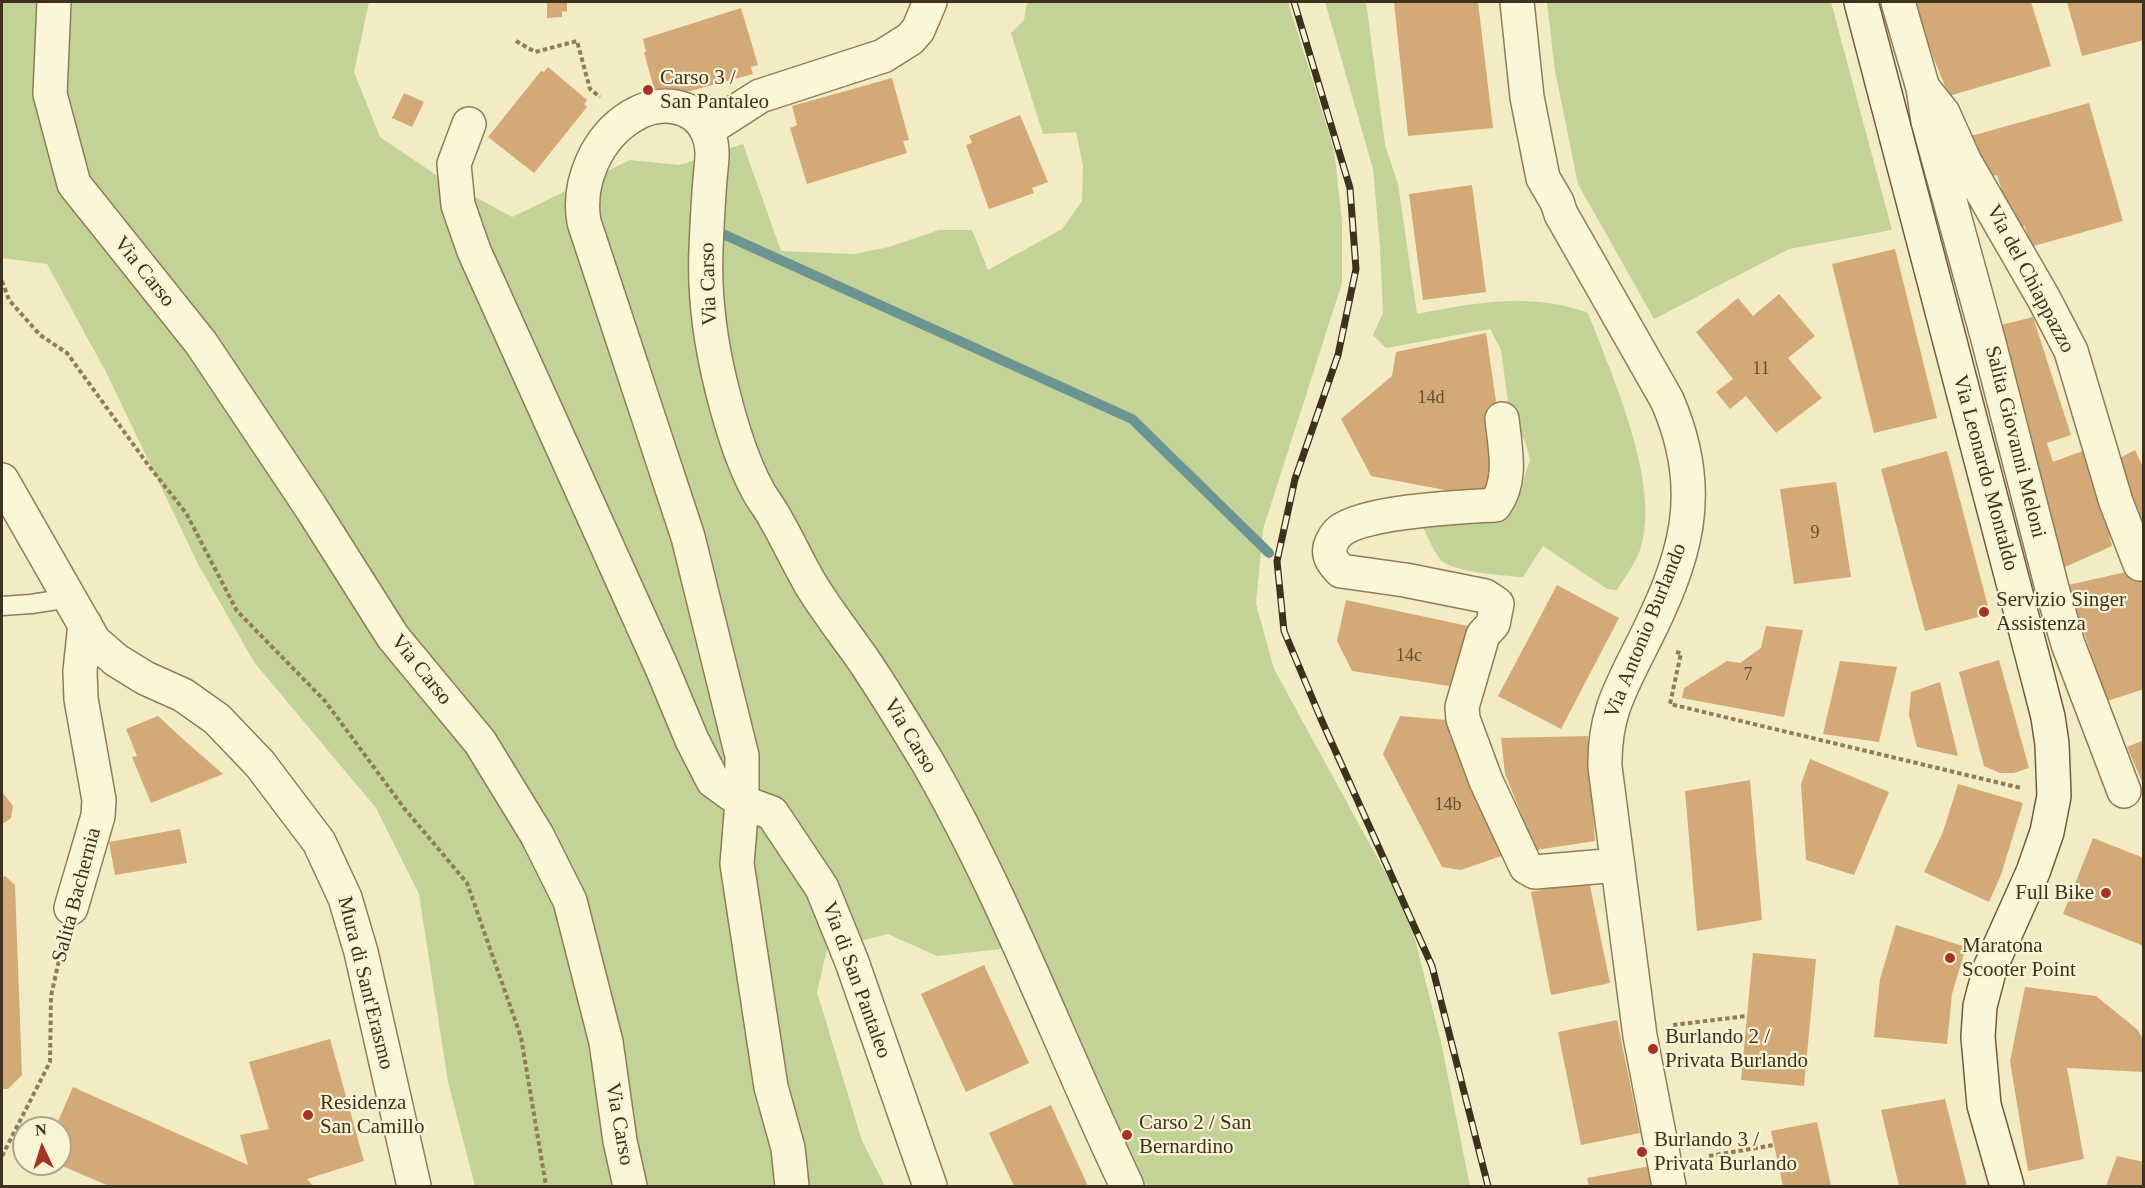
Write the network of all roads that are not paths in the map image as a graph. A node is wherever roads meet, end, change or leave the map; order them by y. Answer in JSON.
{"nodes":[{"id":1,"x":54,"y":2,"type":"edge"},
{"id":2,"x":930,"y":2,"type":"edge"},
{"id":3,"x":1517,"y":2,"type":"edge"},
{"id":4,"x":1861,"y":2,"type":"edge"},
{"id":5,"x":1898,"y":2,"type":"edge"},
{"id":6,"x":1923,"y":88,"type":"junction"},
{"id":7,"x":469,"y":124,"type":"dead end"},
{"id":8,"x":707,"y":130,"type":"junction"},
{"id":9,"x":1502,"y":420,"type":"dead end"},
{"id":10,"x":2,"y":480,"type":"edge"},
{"id":11,"x":2144,"y":563,"type":"edge"},
{"id":12,"x":2,"y":606,"type":"edge"},
{"id":13,"x":77,"y":611,"type":"junction"},
{"id":14,"x":2124,"y":791,"type":"dead end"},
{"id":15,"x":742,"y":802,"type":"junction"},
{"id":16,"x":1618,"y":865,"type":"junction"},
{"id":17,"x":71,"y":908,"type":"road end"},
{"id":18,"x":414,"y":1186,"type":"edge"},
{"id":19,"x":630,"y":1186,"type":"edge"},
{"id":20,"x":792,"y":1186,"type":"edge"},
{"id":21,"x":930,"y":1186,"type":"edge"},
{"id":22,"x":1127,"y":1186,"type":"edge"},
{"id":23,"x":1669,"y":1186,"type":"edge"},
{"id":24,"x":2007,"y":1186,"type":"edge"}],
"edges":[{"from":1,"to":19,"type":"street","name":"Via Carso"},
{"from":2,"to":8,"type":"street"},
{"from":3,"to":16,"type":"street","name":"Via Antonio Burlando"},
{"from":4,"to":24,"type":"street","name":"Via Leonardo Montaldo"},
{"from":5,"to":6,"type":"street","name":"Via del Chiappazzo"},
{"from":6,"to":11,"type":"street","name":"Via del Chiappazzo"},
{"from":6,"to":14,"type":"street","name":"Salita Giovanni Meloni"},
{"from":7,"to":15,"type":"street"},
{"from":8,"to":15,"type":"street"},
{"from":8,"to":22,"type":"street","name":"Via Carso"},
{"from":9,"to":16,"type":"street"},
{"from":10,"to":13,"type":"street","name":"Mura di Sant'Erasmo"},
{"from":12,"to":13,"type":"lane"},
{"from":13,"to":17,"type":"street","name":"Salita Bachernia"},
{"from":13,"to":18,"type":"street","name":"Mura di Sant'Erasmo"},
{"from":15,"to":20,"type":"street"},
{"from":15,"to":21,"type":"street","name":"Via di San Pantaleo"},
{"from":16,"to":23,"type":"street","name":"Via Antonio Burlando"}]}
